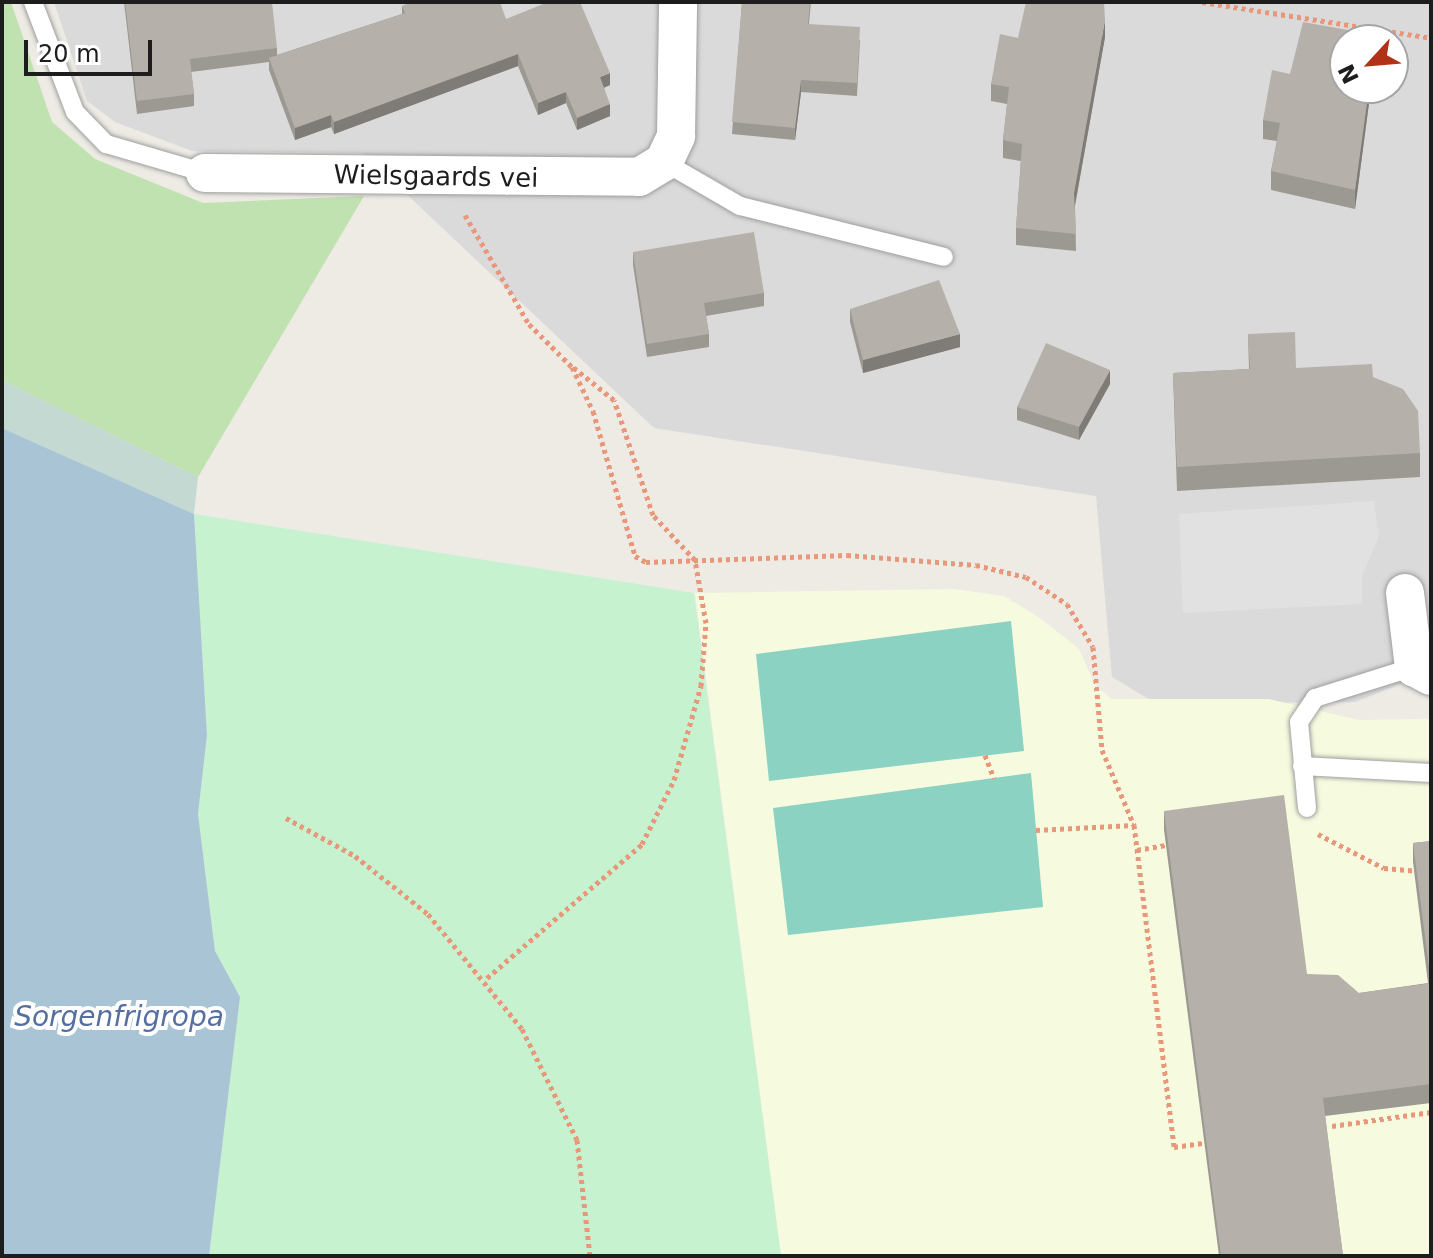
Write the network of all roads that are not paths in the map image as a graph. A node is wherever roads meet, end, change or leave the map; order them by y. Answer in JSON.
{"nodes":[{"id":1,"x":33,"y":2,"type":"edge"},
{"id":2,"x":678,"y":2,"type":"edge"},
{"id":3,"x":664,"y":162,"type":"junction"},
{"id":4,"x":205,"y":173,"type":"joint"},
{"id":5,"x":944,"y":257,"type":"dead end"},
{"id":6,"x":1405,"y":593,"type":"dead end"},
{"id":7,"x":1422,"y":672,"type":"edge"},
{"id":8,"x":1302,"y":766,"type":"junction"},
{"id":9,"x":1431,"y":773,"type":"edge"},
{"id":10,"x":1307,"y":808,"type":"road end"}],
"edges":[{"from":1,"to":4,"type":"lane"},
{"from":2,"to":3,"type":"street"},
{"from":3,"to":4,"type":"street","name":"Wielsgaards vei"},
{"from":3,"to":5,"type":"lane"},
{"from":6,"to":7,"type":"street"},
{"from":7,"to":8,"type":"lane"},
{"from":8,"to":9,"type":"lane"},
{"from":8,"to":10,"type":"lane"}]}
